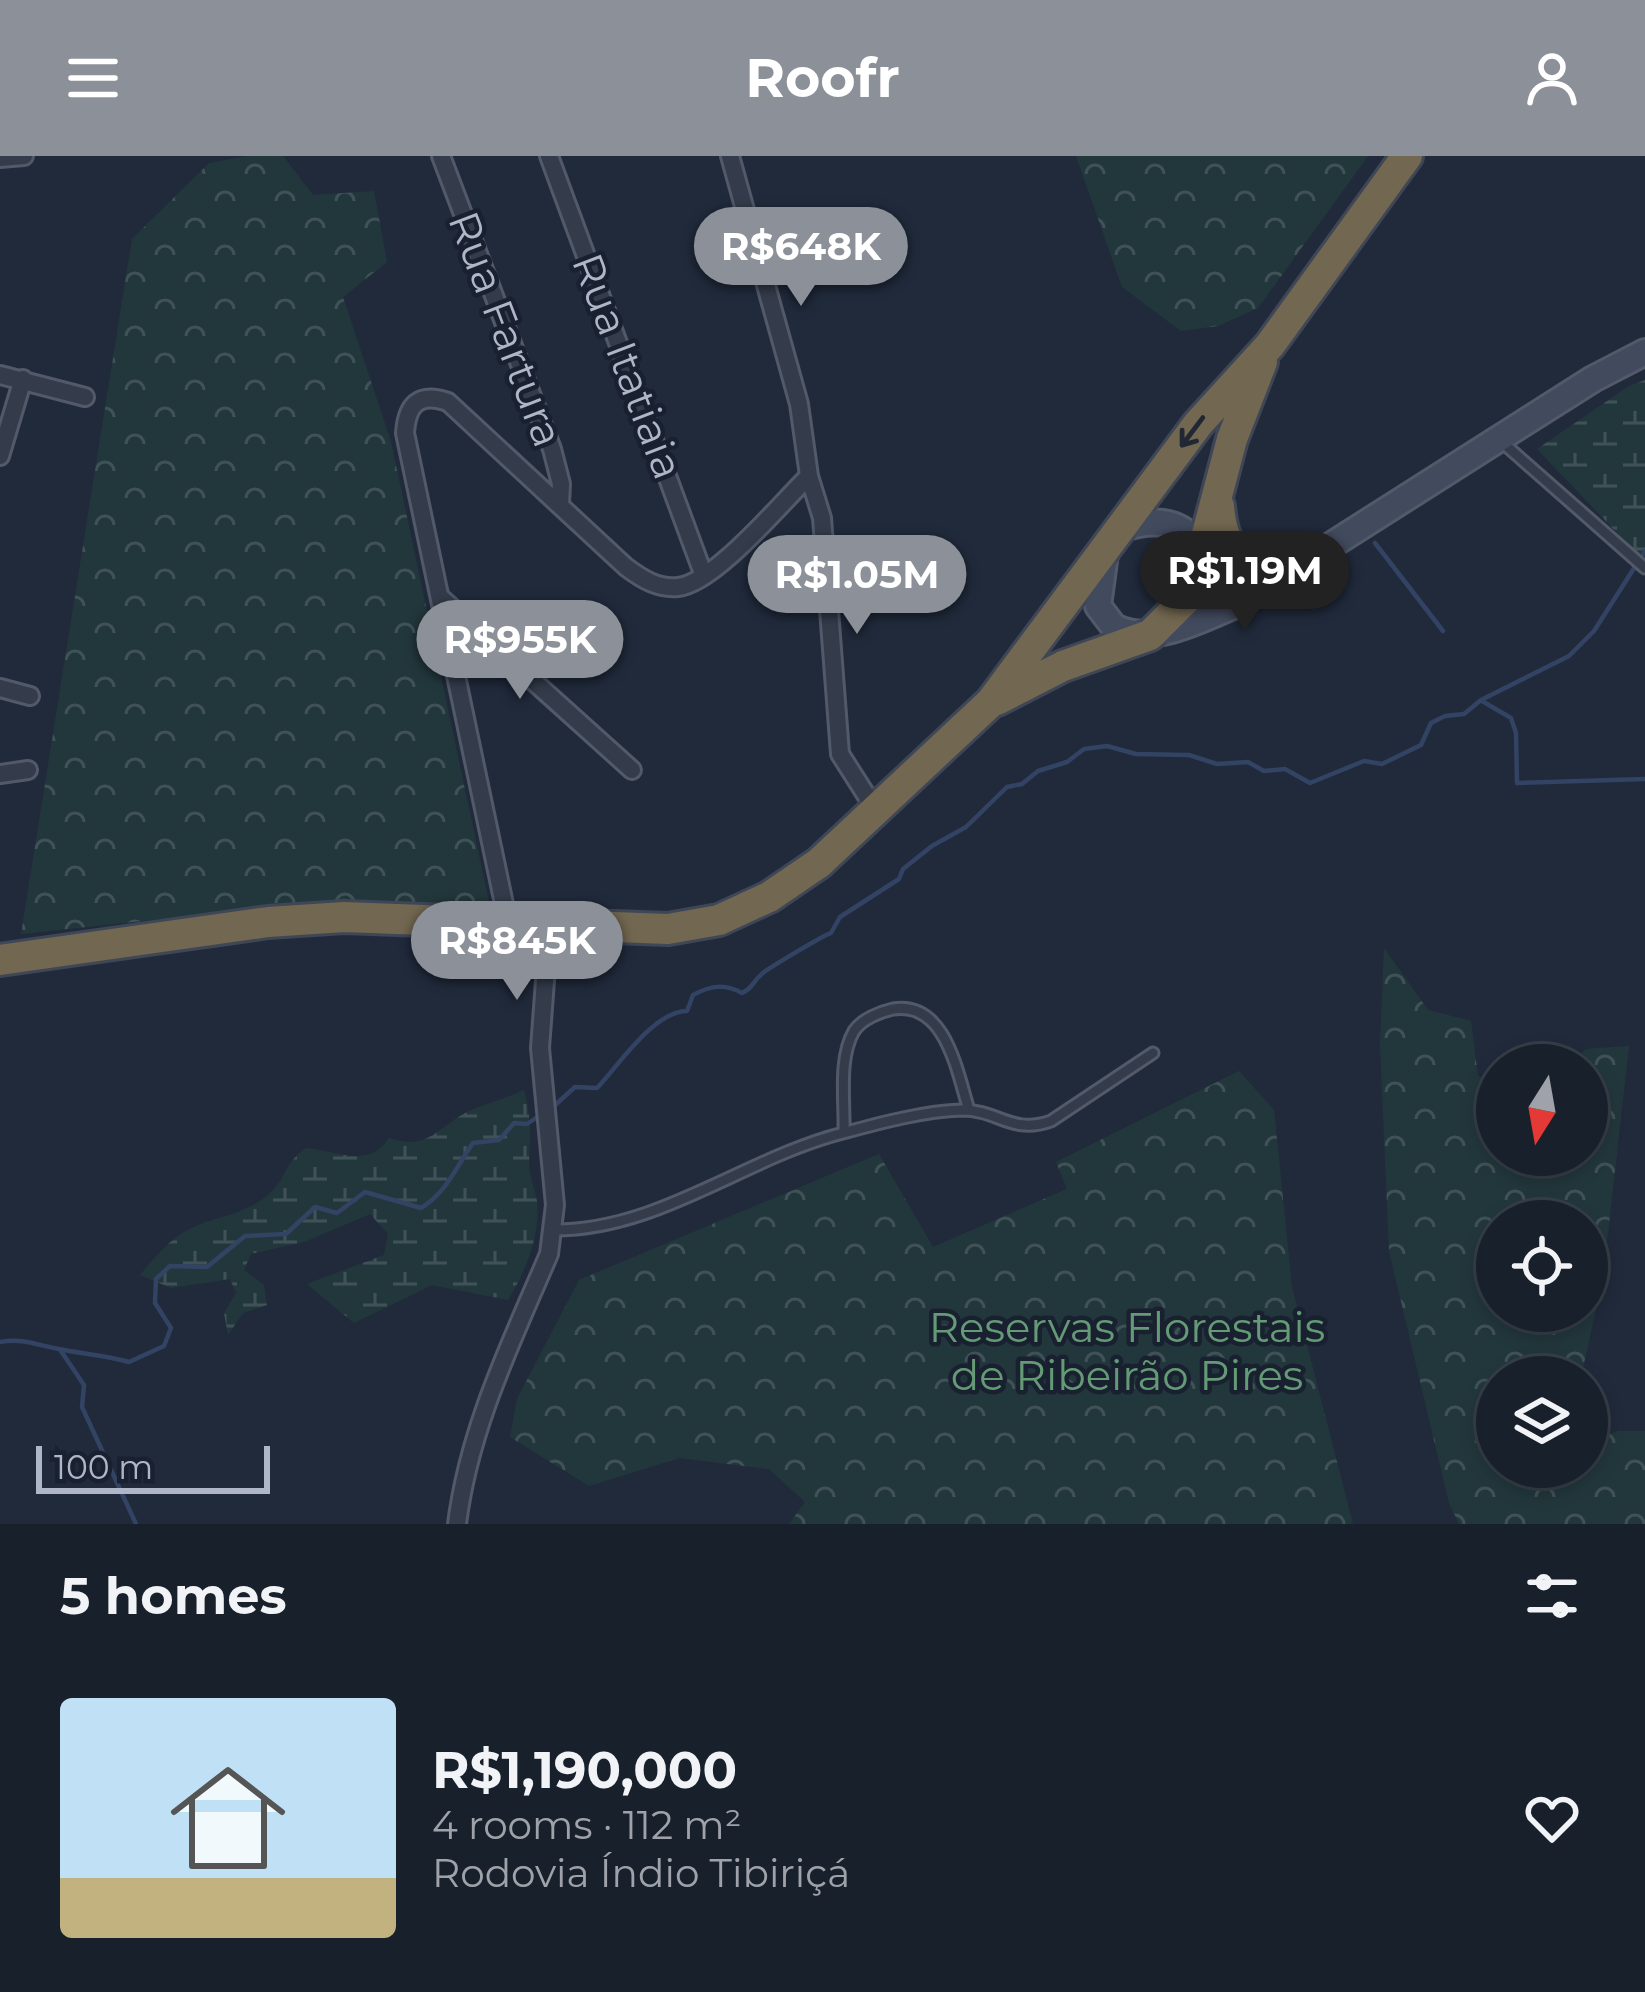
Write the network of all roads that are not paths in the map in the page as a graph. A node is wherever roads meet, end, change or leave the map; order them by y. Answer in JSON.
{"nodes":[{"id":1,"x":24,"y":156,"type":"edge"},
{"id":2,"x":441,"y":156,"type":"edge"},
{"id":3,"x":549,"y":156,"type":"edge"},
{"id":4,"x":730,"y":156,"type":"edge"},
{"id":5,"x":1407,"y":156,"type":"edge"},
{"id":6,"x":0,"y":158,"type":"edge"},
{"id":7,"x":1270,"y":345,"type":"junction"},
{"id":8,"x":1645,"y":352,"type":"edge"},
{"id":9,"x":0,"y":374,"type":"edge"},
{"id":10,"x":23,"y":380,"type":"junction"},
{"id":11,"x":85,"y":397,"type":"dead end"},
{"id":12,"x":1498,"y":438,"type":"junction"},
{"id":13,"x":0,"y":456,"type":"edge"},
{"id":14,"x":809,"y":476,"type":"junction"},
{"id":15,"x":1218,"y":488,"type":"junction"},
{"id":16,"x":560,"y":504,"type":"junction"},
{"id":17,"x":1113,"y":537,"type":"junction"},
{"id":18,"x":1204,"y":550,"type":"junction"},
{"id":19,"x":1308,"y":560,"type":"junction"},
{"id":20,"x":1275,"y":568,"type":"junction"},
{"id":21,"x":1645,"y":568,"type":"edge"},
{"id":22,"x":704,"y":576,"type":"junction"},
{"id":23,"x":440,"y":597,"type":"junction"},
{"id":24,"x":1150,"y":635,"type":"junction"},
{"id":25,"x":0,"y":688,"type":"edge"},
{"id":26,"x":30,"y":695,"type":"dead end"},
{"id":27,"x":991,"y":702,"type":"junction"},
{"id":28,"x":28,"y":770,"type":"dead end"},
{"id":29,"x":632,"y":770,"type":"dead end"},
{"id":30,"x":0,"y":774,"type":"edge"},
{"id":31,"x":877,"y":812,"type":"junction"},
{"id":32,"x":508,"y":923,"type":"junction"},
{"id":33,"x":549,"y":927,"type":"junction"},
{"id":34,"x":0,"y":960,"type":"edge"},
{"id":35,"x":1154,"y":1053,"type":"dead end"},
{"id":36,"x":969,"y":1110,"type":"junction"},
{"id":37,"x":844,"y":1132,"type":"junction"},
{"id":38,"x":555,"y":1230,"type":"junction"},
{"id":39,"x":457,"y":1524,"type":"edge"}],
"edges":[{"from":1,"to":6,"type":"street"},
{"from":2,"to":16,"type":"street","name":"Rua Fartura"},
{"from":3,"to":22,"type":"street","name":"Rua Itatiaia"},
{"from":4,"to":14,"type":"street"},
{"from":5,"to":7,"type":"highway"},
{"from":7,"to":15,"type":"highway"},
{"from":7,"to":17,"type":"highway","one_way":true},
{"from":8,"to":12,"type":"main road"},
{"from":9,"to":10,"type":"street"},
{"from":10,"to":11,"type":"street"},
{"from":10,"to":13,"type":"street"},
{"from":12,"to":19,"type":"main road"},
{"from":12,"to":21,"type":"lane"},
{"from":14,"to":22,"type":"street"},
{"from":14,"to":31,"type":"street"},
{"from":15,"to":18,"type":"highway"},
{"from":15,"to":20,"type":"highway"},
{"from":16,"to":22,"type":"street"},
{"from":16,"to":23,"type":"street"},
{"from":17,"to":18,"type":"main road"},
{"from":17,"to":24,"type":"main road"},
{"from":17,"to":27,"type":"highway"},
{"from":18,"to":20,"type":"main road"},
{"from":18,"to":24,"type":"highway"},
{"from":19,"to":20,"type":"main road"},
{"from":19,"to":24,"type":"main road"},
{"from":23,"to":29,"type":"street"},
{"from":23,"to":32,"type":"street"},
{"from":24,"to":27,"type":"highway"},
{"from":25,"to":26,"type":"street"},
{"from":27,"to":31,"type":"highway"},
{"from":28,"to":30,"type":"street"},
{"from":31,"to":33,"type":"highway"},
{"from":32,"to":33,"type":"highway"},
{"from":32,"to":34,"type":"highway"},
{"from":33,"to":38,"type":"street"},
{"from":35,"to":36,"type":"lane"},
{"from":36,"to":37,"type":"lane"},
{"from":36,"to":37,"type":"lane"},
{"from":37,"to":38,"type":"lane"},
{"from":38,"to":39,"type":"street"}]}
